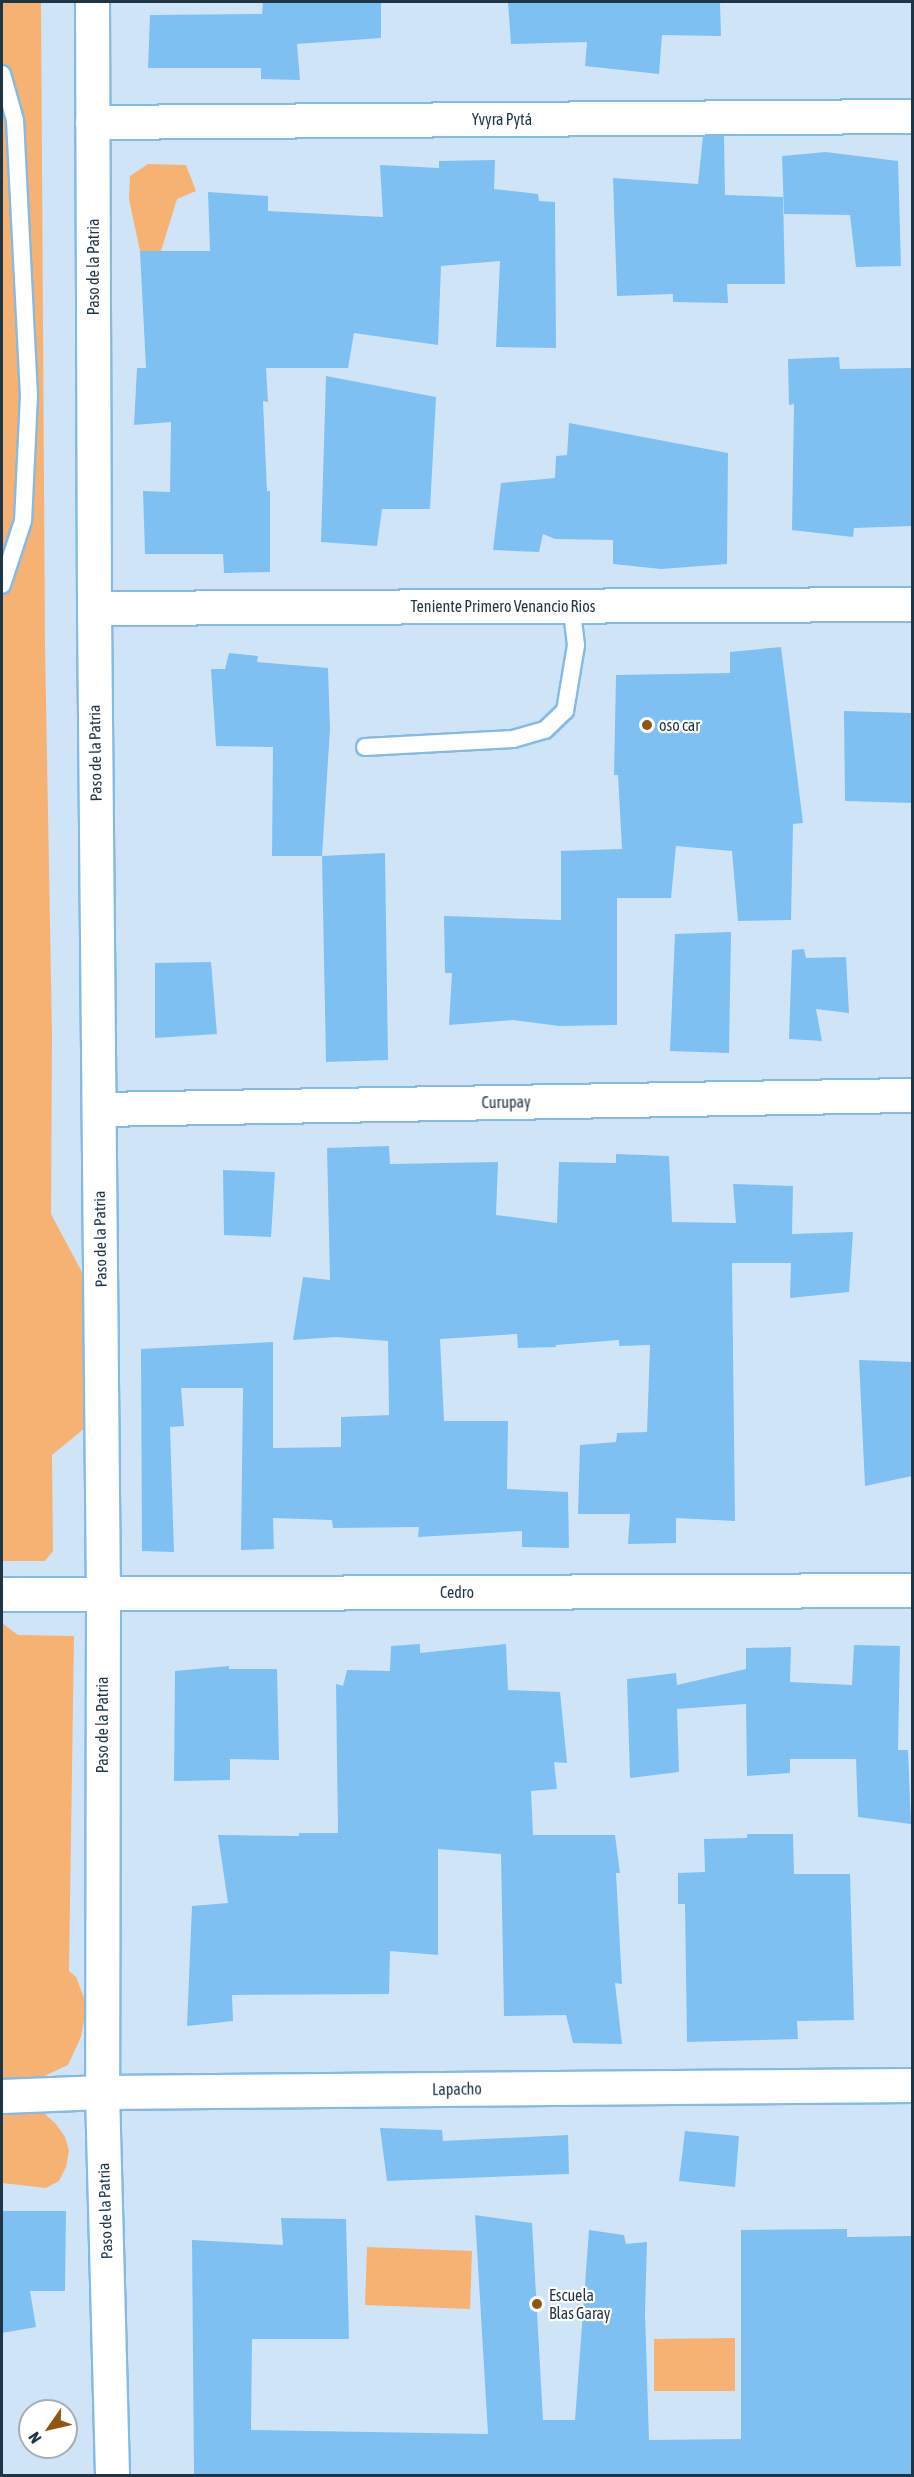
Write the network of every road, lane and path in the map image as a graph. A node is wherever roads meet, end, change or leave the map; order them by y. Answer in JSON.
{"nodes":[{"id":1,"x":92,"y":2,"type":"edge"},
{"id":2,"x":2,"y":74,"type":"edge"},
{"id":3,"x":912,"y":116,"type":"edge"},
{"id":4,"x":92,"y":122,"type":"junction"},
{"id":5,"x":2,"y":585,"type":"edge"},
{"id":6,"x":912,"y":604,"type":"edge"},
{"id":7,"x":571,"y":606,"type":"junction"},
{"id":8,"x":94,"y":608,"type":"junction"},
{"id":9,"x":365,"y":747,"type":"dead end"},
{"id":10,"x":912,"y":1095,"type":"edge"},
{"id":11,"x":99,"y":1109,"type":"junction"},
{"id":12,"x":912,"y":1590,"type":"edge"},
{"id":13,"x":103,"y":1593,"type":"junction"},
{"id":14,"x":2,"y":1594,"type":"edge"},
{"id":15,"x":912,"y":2085,"type":"edge"},
{"id":16,"x":102,"y":2092,"type":"junction"},
{"id":17,"x":2,"y":2096,"type":"edge"},
{"id":18,"x":112,"y":2475,"type":"edge"}],
"edges":[{"from":1,"to":4,"type":"street","name":"Paso de la Patria"},
{"from":2,"to":5,"type":"lane"},
{"from":3,"to":4,"type":"street","name":"Yvyra Pytá"},
{"from":4,"to":8,"type":"street","name":"Paso de la Patria"},
{"from":6,"to":7,"type":"street","name":"Teniente Primero Venancio Rios"},
{"from":7,"to":8,"type":"street","name":"Teniente Primero Venancio Rios"},
{"from":7,"to":9,"type":"lane"},
{"from":8,"to":11,"type":"street","name":"Paso de la Patria"},
{"from":10,"to":11,"type":"street","name":"Curupay"},
{"from":11,"to":13,"type":"street","name":"Paso de la Patria"},
{"from":12,"to":13,"type":"street","name":"Cedro"},
{"from":13,"to":14,"type":"street","name":"Cedro"},
{"from":13,"to":16,"type":"street","name":"Paso de la Patria"},
{"from":15,"to":16,"type":"street","name":"Lapacho"},
{"from":16,"to":17,"type":"street","name":"Lapacho"},
{"from":16,"to":18,"type":"street","name":"Paso de la Patria"}]}
